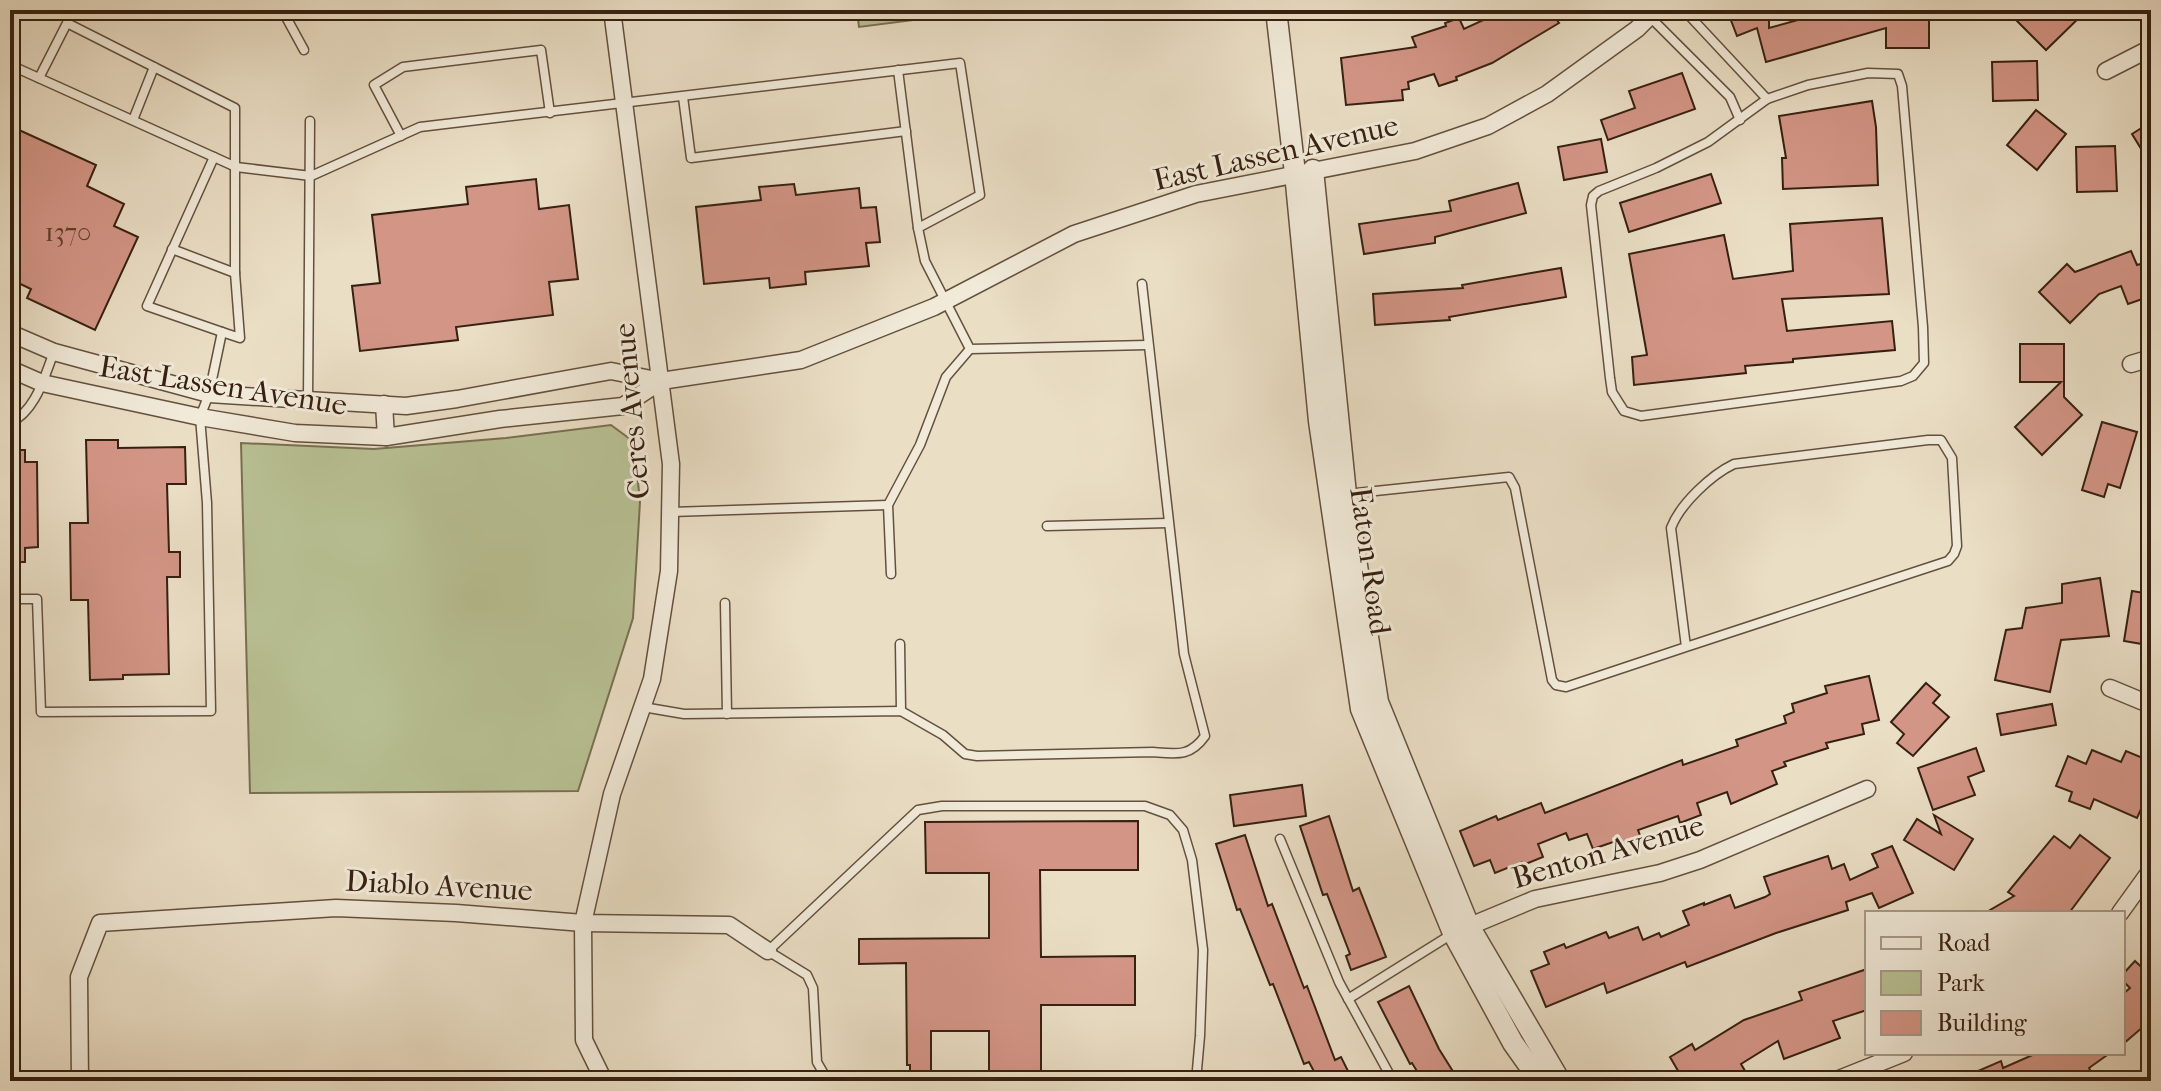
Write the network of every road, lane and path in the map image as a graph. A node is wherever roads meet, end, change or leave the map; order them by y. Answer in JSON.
{"nodes":[{"id":1,"x":14,"y":10,"type":"edge"},
{"id":2,"x":286,"y":10,"type":"edge"},
{"id":3,"x":612,"y":10,"type":"edge"},
{"id":4,"x":1276,"y":10,"type":"edge"},
{"id":5,"x":1684,"y":10,"type":"edge"},
{"id":6,"x":1653,"y":13,"type":"edge"},
{"id":7,"x":10,"y":17,"type":"edge"},
{"id":8,"x":2151,"y":48,"type":"edge"},
{"id":9,"x":304,"y":50,"type":"dead end"},
{"id":10,"x":10,"y":65,"type":"edge"},
{"id":11,"x":154,"y":67,"type":"junction"},
{"id":12,"x":898,"y":70,"type":"junction"},
{"id":13,"x":2106,"y":71,"type":"dead end"},
{"id":14,"x":39,"y":78,"type":"junction"},
{"id":15,"x":683,"y":97,"type":"junction"},
{"id":16,"x":1767,"y":99,"type":"junction"},
{"id":17,"x":624,"y":105,"type":"junction"},
{"id":18,"x":550,"y":113,"type":"junction"},
{"id":19,"x":133,"y":120,"type":"junction"},
{"id":20,"x":1740,"y":120,"type":"junction"},
{"id":21,"x":310,"y":121,"type":"dead end"},
{"id":22,"x":906,"y":131,"type":"junction"},
{"id":23,"x":401,"y":136,"type":"junction"},
{"id":24,"x":214,"y":157,"type":"junction"},
{"id":25,"x":236,"y":167,"type":"junction"},
{"id":26,"x":1304,"y":172,"type":"junction"},
{"id":27,"x":311,"y":176,"type":"junction"},
{"id":28,"x":918,"y":228,"type":"junction"},
{"id":29,"x":172,"y":249,"type":"junction"},
{"id":30,"x":235,"y":273,"type":"junction"},
{"id":31,"x":1142,"y":284,"type":"dead end"},
{"id":32,"x":946,"y":301,"type":"junction"},
{"id":33,"x":222,"y":332,"type":"junction"},
{"id":34,"x":10,"y":333,"type":"edge"},
{"id":35,"x":1147,"y":345,"type":"junction"},
{"id":36,"x":970,"y":349,"type":"junction"},
{"id":37,"x":54,"y":352,"type":"junction"},
{"id":38,"x":2151,"y":358,"type":"edge"},
{"id":39,"x":2131,"y":364,"type":"dead end"},
{"id":40,"x":10,"y":369,"type":"edge"},
{"id":41,"x":661,"y":381,"type":"junction"},
{"id":42,"x":42,"y":383,"type":"junction"},
{"id":43,"x":209,"y":394,"type":"junction"},
{"id":44,"x":308,"y":400,"type":"junction"},
{"id":45,"x":384,"y":404,"type":"junction"},
{"id":46,"x":200,"y":417,"type":"junction"},
{"id":47,"x":10,"y":423,"type":"edge"},
{"id":48,"x":386,"y":437,"type":"junction"},
{"id":49,"x":1338,"y":495,"type":"junction"},
{"id":50,"x":888,"y":505,"type":"junction"},
{"id":51,"x":670,"y":512,"type":"junction"},
{"id":52,"x":1168,"y":523,"type":"junction"},
{"id":53,"x":1047,"y":526,"type":"dead end"},
{"id":54,"x":891,"y":574,"type":"dead end"},
{"id":55,"x":10,"y":599,"type":"edge"},
{"id":56,"x":725,"y":603,"type":"dead end"},
{"id":57,"x":900,"y":644,"type":"dead end"},
{"id":58,"x":1686,"y":647,"type":"junction"},
{"id":59,"x":2110,"y":688,"type":"dead end"},
{"id":60,"x":2151,"y":705,"type":"edge"},
{"id":61,"x":643,"y":706,"type":"junction"},
{"id":62,"x":901,"y":711,"type":"junction"},
{"id":63,"x":727,"y":714,"type":"junction"},
{"id":64,"x":1867,"y":789,"type":"dead end"},
{"id":65,"x":1280,"y":839,"type":"dead end"},
{"id":66,"x":2151,"y":870,"type":"edge"},
{"id":67,"x":2121,"y":911,"type":"edge"},
{"id":68,"x":583,"y":923,"type":"junction"},
{"id":69,"x":1461,"y":930,"type":"junction"},
{"id":70,"x":768,"y":951,"type":"junction"},
{"id":71,"x":1348,"y":999,"type":"junction"},
{"id":72,"x":1899,"y":1055,"type":"edge"},
{"id":73,"x":80,"y":1081,"type":"edge"},
{"id":74,"x":604,"y":1081,"type":"edge"},
{"id":75,"x":828,"y":1081,"type":"edge"},
{"id":76,"x":1196,"y":1081,"type":"edge"},
{"id":77,"x":1393,"y":1081,"type":"edge"},
{"id":78,"x":1540,"y":1081,"type":"edge"},
{"id":79,"x":1560,"y":1081,"type":"edge"},
{"id":80,"x":1834,"y":1081,"type":"edge"}],
"edges":[{"from":1,"to":7,"type":"street"},
{"from":2,"to":9,"type":"lane"},
{"from":3,"to":17,"type":"street","name":"Ceres Avenue"},
{"from":4,"to":26,"type":"street","name":"Eaton Road"},
{"from":5,"to":16,"type":"lane"},
{"from":6,"to":20,"type":"lane"},
{"from":6,"to":26,"type":"street","name":"East Lassen Avenue"},
{"from":8,"to":13,"type":"street"},
{"from":10,"to":14,"type":"lane"},
{"from":11,"to":14,"type":"lane"},
{"from":11,"to":19,"type":"lane"},
{"from":11,"to":25,"type":"lane"},
{"from":12,"to":15,"type":"lane"},
{"from":12,"to":22,"type":"lane"},
{"from":12,"to":28,"type":"lane"},
{"from":14,"to":19,"type":"lane"},
{"from":15,"to":17,"type":"lane"},
{"from":15,"to":22,"type":"lane"},
{"from":16,"to":20,"type":"lane"},
{"from":16,"to":20,"type":"lane"},
{"from":17,"to":18,"type":"lane"},
{"from":17,"to":41,"type":"street","name":"Ceres Avenue"},
{"from":18,"to":23,"type":"lane"},
{"from":18,"to":23,"type":"lane"},
{"from":19,"to":24,"type":"lane"},
{"from":21,"to":27,"type":"lane"},
{"from":22,"to":28,"type":"lane"},
{"from":23,"to":27,"type":"lane"},
{"from":24,"to":25,"type":"lane"},
{"from":24,"to":29,"type":"lane"},
{"from":25,"to":27,"type":"lane"},
{"from":25,"to":30,"type":"lane"},
{"from":26,"to":32,"type":"street","name":"East Lassen Avenue"},
{"from":26,"to":49,"type":"street","name":"Eaton Road"},
{"from":27,"to":44,"type":"lane"},
{"from":28,"to":32,"type":"lane"},
{"from":29,"to":30,"type":"lane"},
{"from":29,"to":33,"type":"lane"},
{"from":30,"to":33,"type":"lane"},
{"from":31,"to":35,"type":"lane"},
{"from":32,"to":36,"type":"lane"},
{"from":32,"to":41,"type":"street","name":"East Lassen Avenue"},
{"from":33,"to":43,"type":"lane"},
{"from":34,"to":37,"type":"street","name":"East Lassen Avenue"},
{"from":35,"to":36,"type":"lane"},
{"from":35,"to":52,"type":"lane"},
{"from":36,"to":50,"type":"lane"},
{"from":37,"to":42,"type":"lane"},
{"from":37,"to":43,"type":"street","name":"East Lassen Avenue"},
{"from":38,"to":39,"type":"street"},
{"from":40,"to":42,"type":"street","name":"East Lassen Avenue"},
{"from":41,"to":45,"type":"street","name":"East Lassen Avenue"},
{"from":41,"to":48,"type":"street","name":"East Lassen Avenue"},
{"from":41,"to":51,"type":"street","name":"Ceres Avenue"},
{"from":42,"to":46,"type":"street","name":"East Lassen Avenue"},
{"from":42,"to":47,"type":"lane"},
{"from":43,"to":44,"type":"street","name":"East Lassen Avenue"},
{"from":43,"to":46,"type":"lane"},
{"from":44,"to":45,"type":"street","name":"East Lassen Avenue"},
{"from":45,"to":48,"type":"street"},
{"from":46,"to":48,"type":"street","name":"East Lassen Avenue"},
{"from":46,"to":55,"type":"lane"},
{"from":49,"to":58,"type":"lane"},
{"from":49,"to":69,"type":"street","name":"Eaton Road"},
{"from":50,"to":51,"type":"lane"},
{"from":50,"to":54,"type":"lane"},
{"from":51,"to":61,"type":"street","name":"Ceres Avenue"},
{"from":52,"to":53,"type":"lane"},
{"from":52,"to":62,"type":"lane"},
{"from":56,"to":63,"type":"lane"},
{"from":57,"to":62,"type":"lane"},
{"from":58,"to":58,"type":"lane"},
{"from":59,"to":60,"type":"street"},
{"from":61,"to":63,"type":"lane"},
{"from":61,"to":68,"type":"street","name":"Ceres Avenue"},
{"from":62,"to":63,"type":"lane"},
{"from":64,"to":69,"type":"street","name":"Benton Avenue"},
{"from":65,"to":71,"type":"lane"},
{"from":66,"to":67,"type":"street"},
{"from":68,"to":70,"type":"street","name":"Diablo Avenue"},
{"from":68,"to":73,"type":"street","name":"Diablo Avenue"},
{"from":68,"to":74,"type":"street","name":"Ceres Avenue"},
{"from":69,"to":71,"type":"lane"},
{"from":69,"to":78,"type":"street","name":"Eaton Road"},
{"from":69,"to":79,"type":"street"},
{"from":70,"to":75,"type":"lane"},
{"from":70,"to":76,"type":"lane"},
{"from":71,"to":77,"type":"lane"},
{"from":72,"to":80,"type":"street"}]}
